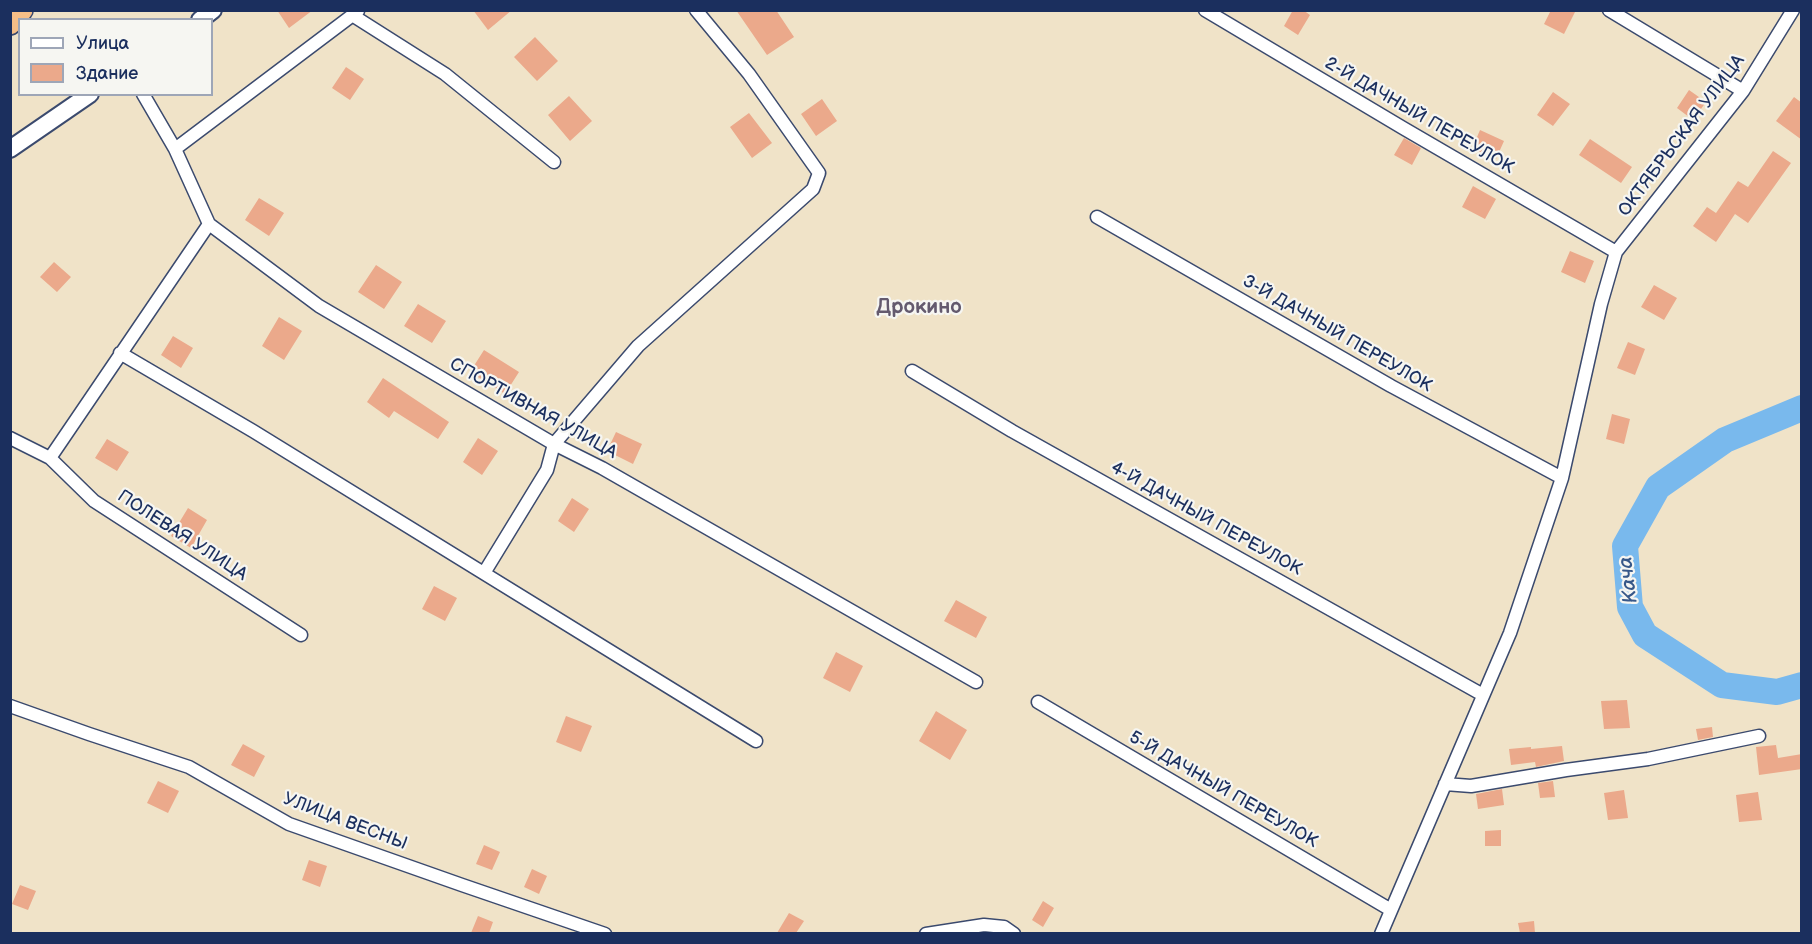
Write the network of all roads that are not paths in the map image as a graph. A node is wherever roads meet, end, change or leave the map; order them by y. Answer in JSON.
{"nodes":[{"id":1,"x":22,"y":10,"type":"edge"},
{"id":2,"x":696,"y":10,"type":"edge"},
{"id":3,"x":1205,"y":10,"type":"edge"},
{"id":4,"x":1608,"y":10,"type":"edge"},
{"id":5,"x":1793,"y":10,"type":"edge"},
{"id":6,"x":355,"y":13,"type":"edge"},
{"id":7,"x":10,"y":24,"type":"edge"},
{"id":8,"x":1743,"y":91,"type":"junction"},
{"id":9,"x":87,"y":96,"type":"edge"},
{"id":10,"x":143,"y":96,"type":"edge"},
{"id":11,"x":10,"y":149,"type":"edge"},
{"id":12,"x":175,"y":149,"type":"junction"},
{"id":13,"x":554,"y":162,"type":"dead end"},
{"id":14,"x":1097,"y":217,"type":"dead end"},
{"id":15,"x":209,"y":224,"type":"junction"},
{"id":16,"x":1616,"y":252,"type":"junction"},
{"id":17,"x":120,"y":353,"type":"junction"},
{"id":18,"x":912,"y":371,"type":"dead end"},
{"id":19,"x":10,"y":438,"type":"edge"},
{"id":20,"x":554,"y":444,"type":"junction"},
{"id":21,"x":50,"y":458,"type":"junction"},
{"id":22,"x":1562,"y":478,"type":"junction"},
{"id":23,"x":484,"y":573,"type":"junction"},
{"id":24,"x":302,"y":635,"type":"dead end"},
{"id":25,"x":976,"y":681,"type":"dead end"},
{"id":26,"x":1483,"y":695,"type":"junction"},
{"id":27,"x":1038,"y":702,"type":"dead end"},
{"id":28,"x":10,"y":706,"type":"edge"},
{"id":29,"x":1759,"y":736,"type":"dead end"},
{"id":30,"x":756,"y":741,"type":"dead end"},
{"id":31,"x":1445,"y":784,"type":"junction"},
{"id":32,"x":1391,"y":910,"type":"junction"},
{"id":33,"x":605,"y":933,"type":"edge"},
{"id":34,"x":926,"y":933,"type":"edge"},
{"id":35,"x":1014,"y":933,"type":"edge"},
{"id":36,"x":1381,"y":933,"type":"edge"}],
"edges":[{"from":1,"to":7,"type":"highway"},
{"from":2,"to":20,"type":"street"},
{"from":3,"to":16,"type":"street","name":"2-Й ДАЧНЫЙ ПЕРЕУЛОК"},
{"from":4,"to":8,"type":"street"},
{"from":5,"to":8,"type":"street","name":"ОКТЯБРЬСКАЯ УЛИЦА"},
{"from":6,"to":12,"type":"street"},
{"from":6,"to":13,"type":"street"},
{"from":8,"to":16,"type":"street","name":"ОКТЯБРЬСКАЯ УЛИЦА"},
{"from":9,"to":11,"type":"street"},
{"from":10,"to":12,"type":"street","name":"СПОРТИВНАЯ УЛИЦА"},
{"from":12,"to":15,"type":"street","name":"СПОРТИВНАЯ УЛИЦА"},
{"from":14,"to":22,"type":"street","name":"3-Й ДАЧНЫЙ ПЕРЕУЛОК"},
{"from":15,"to":17,"type":"street"},
{"from":15,"to":20,"type":"street","name":"СПОРТИВНАЯ УЛИЦА"},
{"from":16,"to":22,"type":"street"},
{"from":17,"to":21,"type":"street"},
{"from":17,"to":23,"type":"street"},
{"from":18,"to":26,"type":"street","name":"4-Й ДАЧНЫЙ ПЕРЕУЛОК"},
{"from":19,"to":21,"type":"street","name":"ПОЛЕВАЯ УЛИЦА"},
{"from":20,"to":23,"type":"street"},
{"from":20,"to":25,"type":"street","name":"СПОРТИВНАЯ УЛИЦА"},
{"from":21,"to":24,"type":"street","name":"ПОЛЕВАЯ УЛИЦА"},
{"from":22,"to":26,"type":"street"},
{"from":23,"to":30,"type":"street"},
{"from":26,"to":31,"type":"street"},
{"from":27,"to":32,"type":"street","name":"5-Й ДАЧНЫЙ ПЕРЕУЛОК"},
{"from":28,"to":33,"type":"street","name":"УЛИЦА ВЕСНЫ"},
{"from":29,"to":31,"type":"street"},
{"from":31,"to":32,"type":"street"},
{"from":32,"to":36,"type":"street"},
{"from":34,"to":35,"type":"street"}]}
